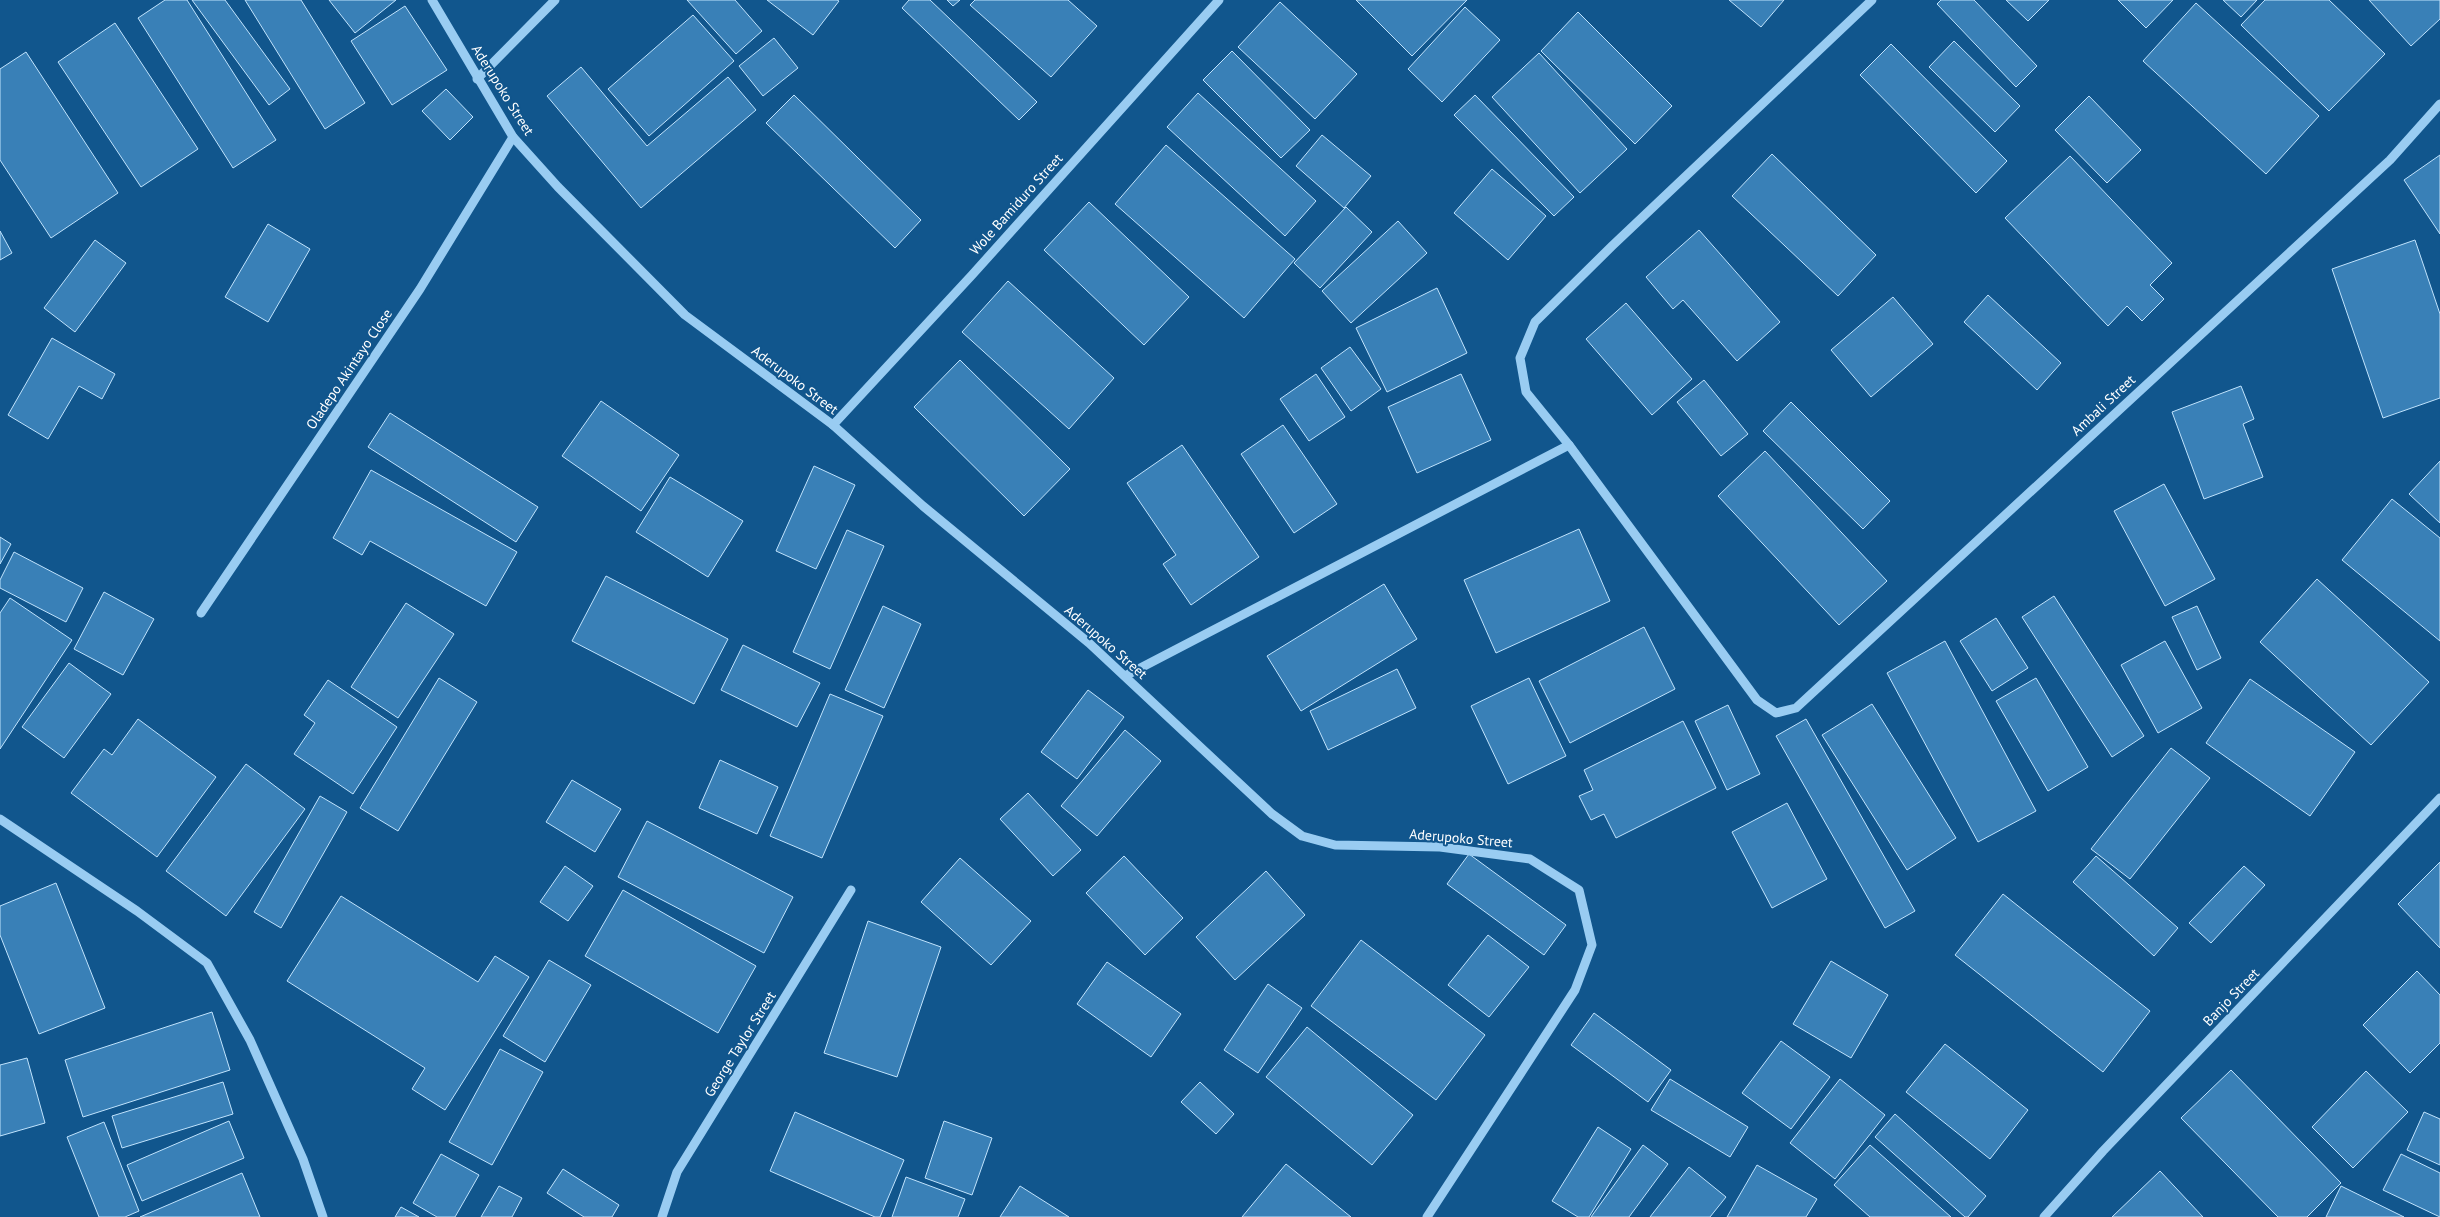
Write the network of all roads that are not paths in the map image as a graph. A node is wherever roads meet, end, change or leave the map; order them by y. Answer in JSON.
{"nodes":[{"id":1,"x":432,"y":0,"type":"edge"},
{"id":2,"x":555,"y":0,"type":"edge"},
{"id":3,"x":1218,"y":0,"type":"edge"},
{"id":4,"x":1872,"y":0,"type":"edge"},
{"id":5,"x":477,"y":79,"type":"junction"},
{"id":6,"x":2440,"y":104,"type":"edge"},
{"id":7,"x":513,"y":137,"type":"junction"},
{"id":8,"x":832,"y":425,"type":"junction"},
{"id":9,"x":1569,"y":445,"type":"junction"},
{"id":10,"x":201,"y":613,"type":"dead end"},
{"id":11,"x":1125,"y":676,"type":"junction"},
{"id":12,"x":2440,"y":798,"type":"edge"},
{"id":13,"x":0,"y":818,"type":"edge"},
{"id":14,"x":851,"y":890,"type":"dead end"},
{"id":15,"x":323,"y":1217,"type":"edge"},
{"id":16,"x":662,"y":1217,"type":"edge"},
{"id":17,"x":1427,"y":1217,"type":"edge"},
{"id":18,"x":2044,"y":1217,"type":"edge"}],
"edges":[{"from":1,"to":5,"type":"street","name":"Aderupoko Street"},
{"from":2,"to":5,"type":"street"},
{"from":3,"to":8,"type":"street","name":"Wole Bamiduro Street"},
{"from":4,"to":9,"type":"street"},
{"from":5,"to":7,"type":"street","name":"Aderupoko Street"},
{"from":6,"to":9,"type":"street","name":"Ambali Street"},
{"from":7,"to":8,"type":"street","name":"Aderupoko Street"},
{"from":7,"to":10,"type":"street","name":"Oladepo Akintayo Close"},
{"from":8,"to":11,"type":"street","name":"Aderupoko Street"},
{"from":9,"to":11,"type":"street"},
{"from":11,"to":17,"type":"street","name":"Aderupoko Street"},
{"from":12,"to":18,"type":"street","name":"Banjo Street"},
{"from":13,"to":15,"type":"street"},
{"from":14,"to":16,"type":"street","name":"George Taylor Street"}]}
